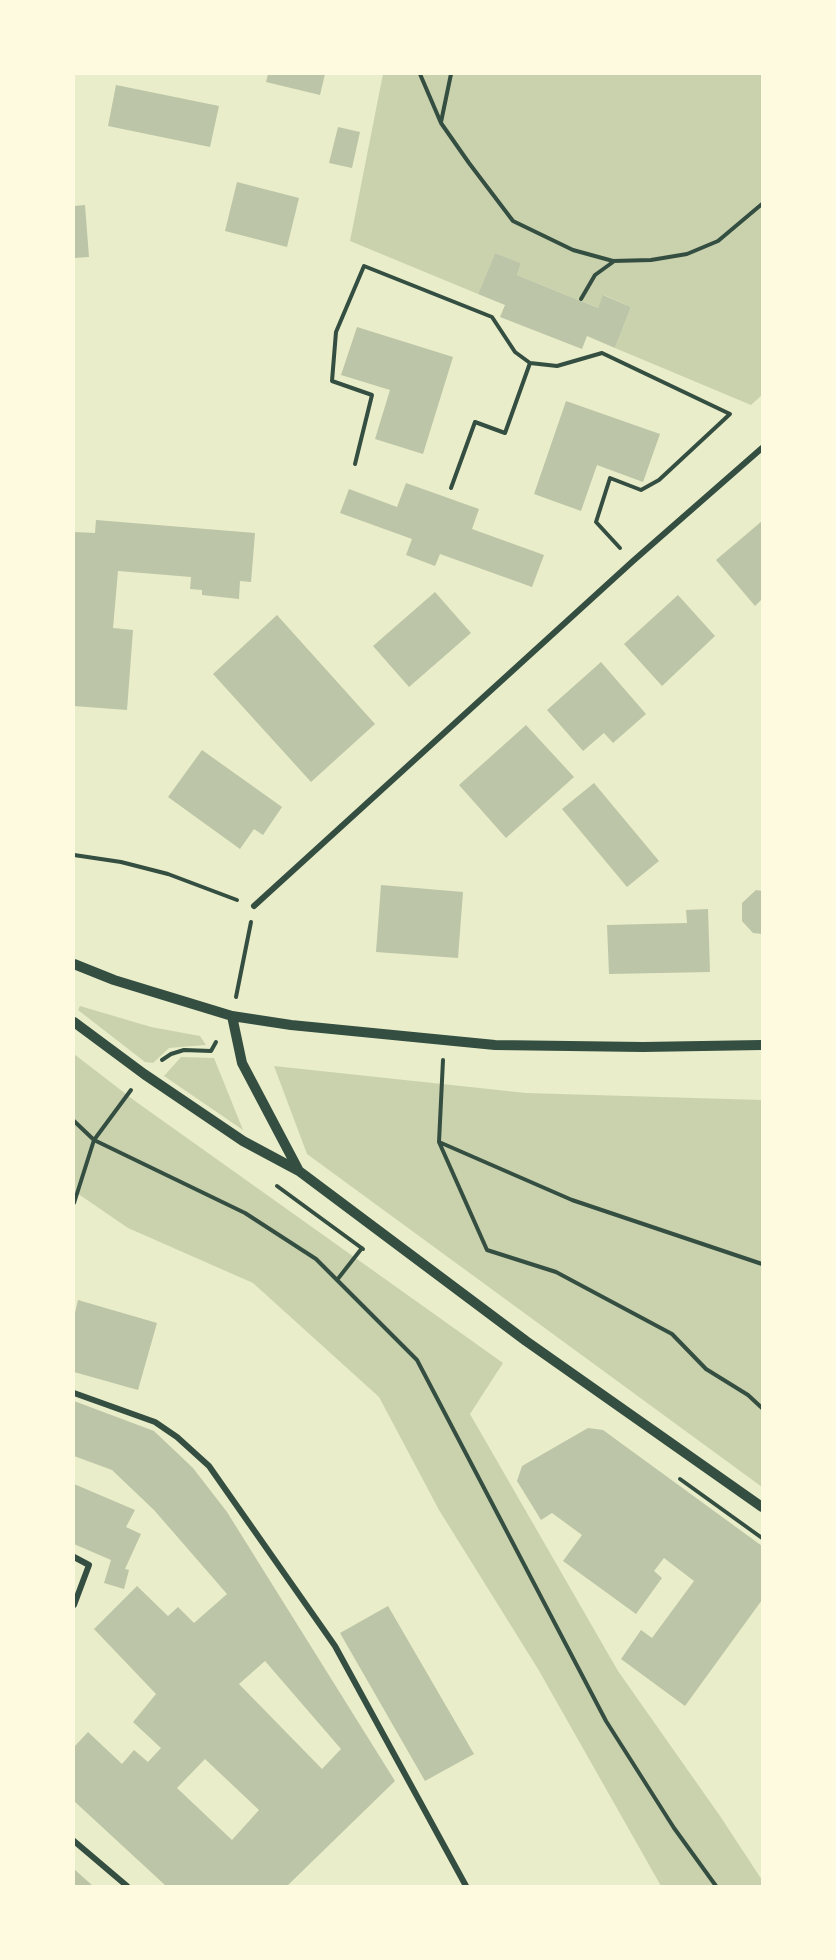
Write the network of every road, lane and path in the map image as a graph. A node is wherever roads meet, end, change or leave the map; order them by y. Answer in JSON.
{"nodes":[{"id":1,"x":420,"y":74,"type":"edge"},
{"id":2,"x":451,"y":74,"type":"edge"},
{"id":3,"x":441,"y":123,"type":"junction"},
{"id":4,"x":762,"y":204,"type":"edge"},
{"id":5,"x":614,"y":261,"type":"junction"},
{"id":6,"x":581,"y":299,"type":"dead end"},
{"id":7,"x":530,"y":363,"type":"junction"},
{"id":8,"x":762,"y":448,"type":"edge"},
{"id":9,"x":355,"y":464,"type":"dead end"},
{"id":10,"x":451,"y":488,"type":"dead end"},
{"id":11,"x":633,"y":561,"type":"junction"},
{"id":12,"x":74,"y":855,"type":"edge"},
{"id":13,"x":254,"y":906,"type":"junction"},
{"id":14,"x":74,"y":964,"type":"edge"},
{"id":15,"x":232,"y":1016,"type":"junction"},
{"id":16,"x":74,"y":1022,"type":"edge"},
{"id":17,"x":444,"y":1039,"type":"junction"},
{"id":18,"x":762,"y":1045,"type":"edge"},
{"id":19,"x":74,"y":1121,"type":"edge"},
{"id":20,"x":439,"y":1142,"type":"junction"},
{"id":21,"x":299,"y":1171,"type":"junction"},
{"id":22,"x":82,"y":1178,"type":"dead end"},
{"id":23,"x":74,"y":1203,"type":"edge"},
{"id":24,"x":362,"y":1248,"type":"dead end"},
{"id":25,"x":762,"y":1264,"type":"edge"},
{"id":26,"x":337,"y":1280,"type":"junction"},
{"id":27,"x":74,"y":1393,"type":"edge"},
{"id":28,"x":762,"y":1408,"type":"edge"},
{"id":29,"x":762,"y":1507,"type":"edge"},
{"id":30,"x":74,"y":1557,"type":"edge"},
{"id":31,"x":74,"y":1605,"type":"edge"},
{"id":32,"x":74,"y":1841,"type":"edge"},
{"id":33,"x":127,"y":1887,"type":"edge"},
{"id":34,"x":466,"y":1887,"type":"edge"},
{"id":35,"x":716,"y":1887,"type":"edge"}],
"edges":[{"from":1,"to":3,"type":"path"},
{"from":2,"to":3,"type":"path"},
{"from":3,"to":5,"type":"path"},
{"from":4,"to":5,"type":"path"},
{"from":5,"to":6,"type":"path"},
{"from":7,"to":9,"type":"path"},
{"from":7,"to":10,"type":"path"},
{"from":7,"to":11,"type":"path"},
{"from":8,"to":11,"type":"street"},
{"from":11,"to":13,"type":"street"},
{"from":12,"to":13,"type":"path"},
{"from":13,"to":15,"type":"path"},
{"from":14,"to":15,"type":"street"},
{"from":15,"to":17,"type":"street"},
{"from":15,"to":21,"type":"street"},
{"from":16,"to":21,"type":"street"},
{"from":17,"to":18,"type":"street"},
{"from":17,"to":20,"type":"path"},
{"from":19,"to":26,"type":"path"},
{"from":20,"to":25,"type":"path"},
{"from":20,"to":28,"type":"path"},
{"from":21,"to":29,"type":"street"},
{"from":22,"to":23,"type":"path"},
{"from":24,"to":26,"type":"path"},
{"from":26,"to":35,"type":"path"},
{"from":27,"to":34,"type":"street"},
{"from":30,"to":31,"type":"street"},
{"from":32,"to":33,"type":"street"}]}
